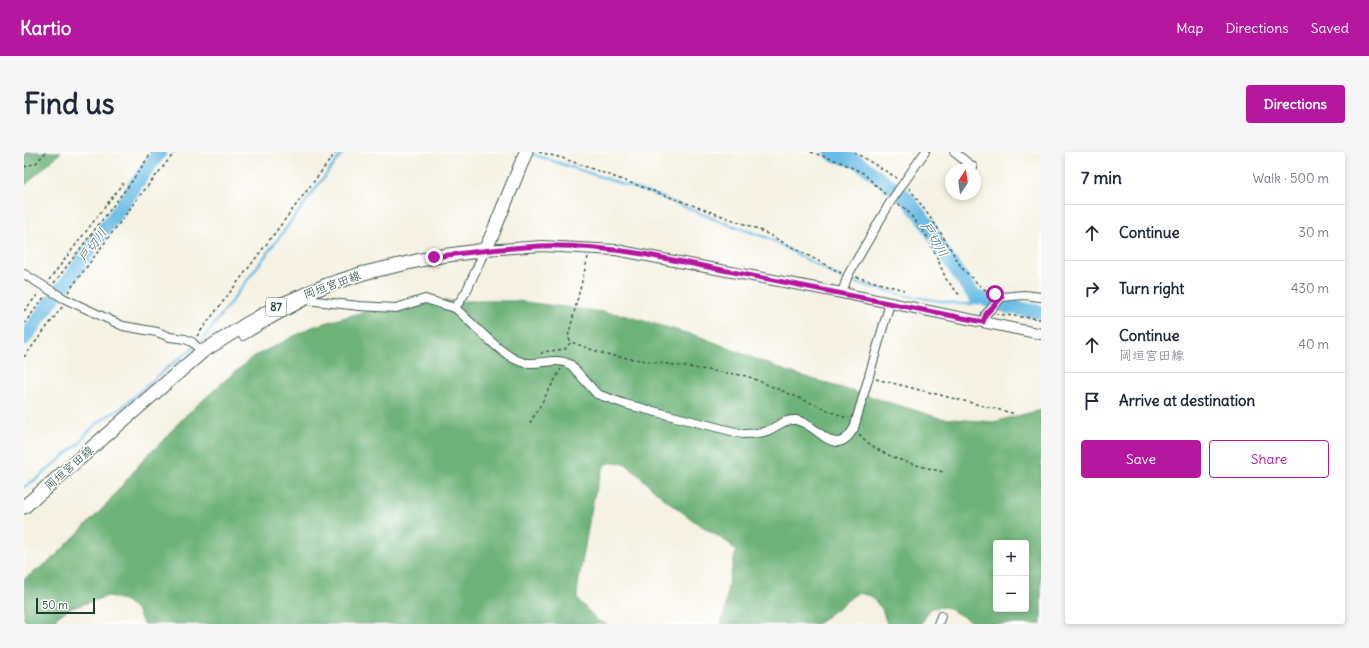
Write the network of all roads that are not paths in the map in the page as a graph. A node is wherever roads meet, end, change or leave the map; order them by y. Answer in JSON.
{"nodes":[{"id":1,"x":526,"y":152,"type":"edge"},
{"id":2,"x":925,"y":152,"type":"edge"},
{"id":3,"x":954,"y":152,"type":"edge"},
{"id":4,"x":969,"y":164,"type":"edge"},
{"id":5,"x":485,"y":250,"type":"junction"},
{"id":6,"x":24,"y":274,"type":"edge"},
{"id":7,"x":842,"y":293,"type":"junction"},
{"id":8,"x":1041,"y":298,"type":"edge"},
{"id":9,"x":890,"y":303,"type":"junction"},
{"id":10,"x":455,"y":308,"type":"junction"},
{"id":11,"x":984,"y":318,"type":"junction"},
{"id":12,"x":1041,"y":334,"type":"edge"},
{"id":13,"x":243,"y":336,"type":"dead end"},
{"id":14,"x":202,"y":352,"type":"junction"},
{"id":15,"x":24,"y":507,"type":"edge"}],
"edges":[{"from":1,"to":5,"type":"main road"},
{"from":2,"to":7,"type":"street"},
{"from":3,"to":4,"type":"street"},
{"from":5,"to":7,"type":"street"},
{"from":5,"to":10,"type":"street"},
{"from":5,"to":14,"type":"main road","name":"岡垣宮田線","number":"87"},
{"from":6,"to":14,"type":"street"},
{"from":7,"to":9,"type":"street"},
{"from":8,"to":11,"type":"street"},
{"from":9,"to":10,"type":"street"},
{"from":9,"to":11,"type":"street"},
{"from":10,"to":13,"type":"street"},
{"from":11,"to":12,"type":"street"},
{"from":14,"to":15,"type":"main road","name":"岡垣宮田線","number":"87"}]}
